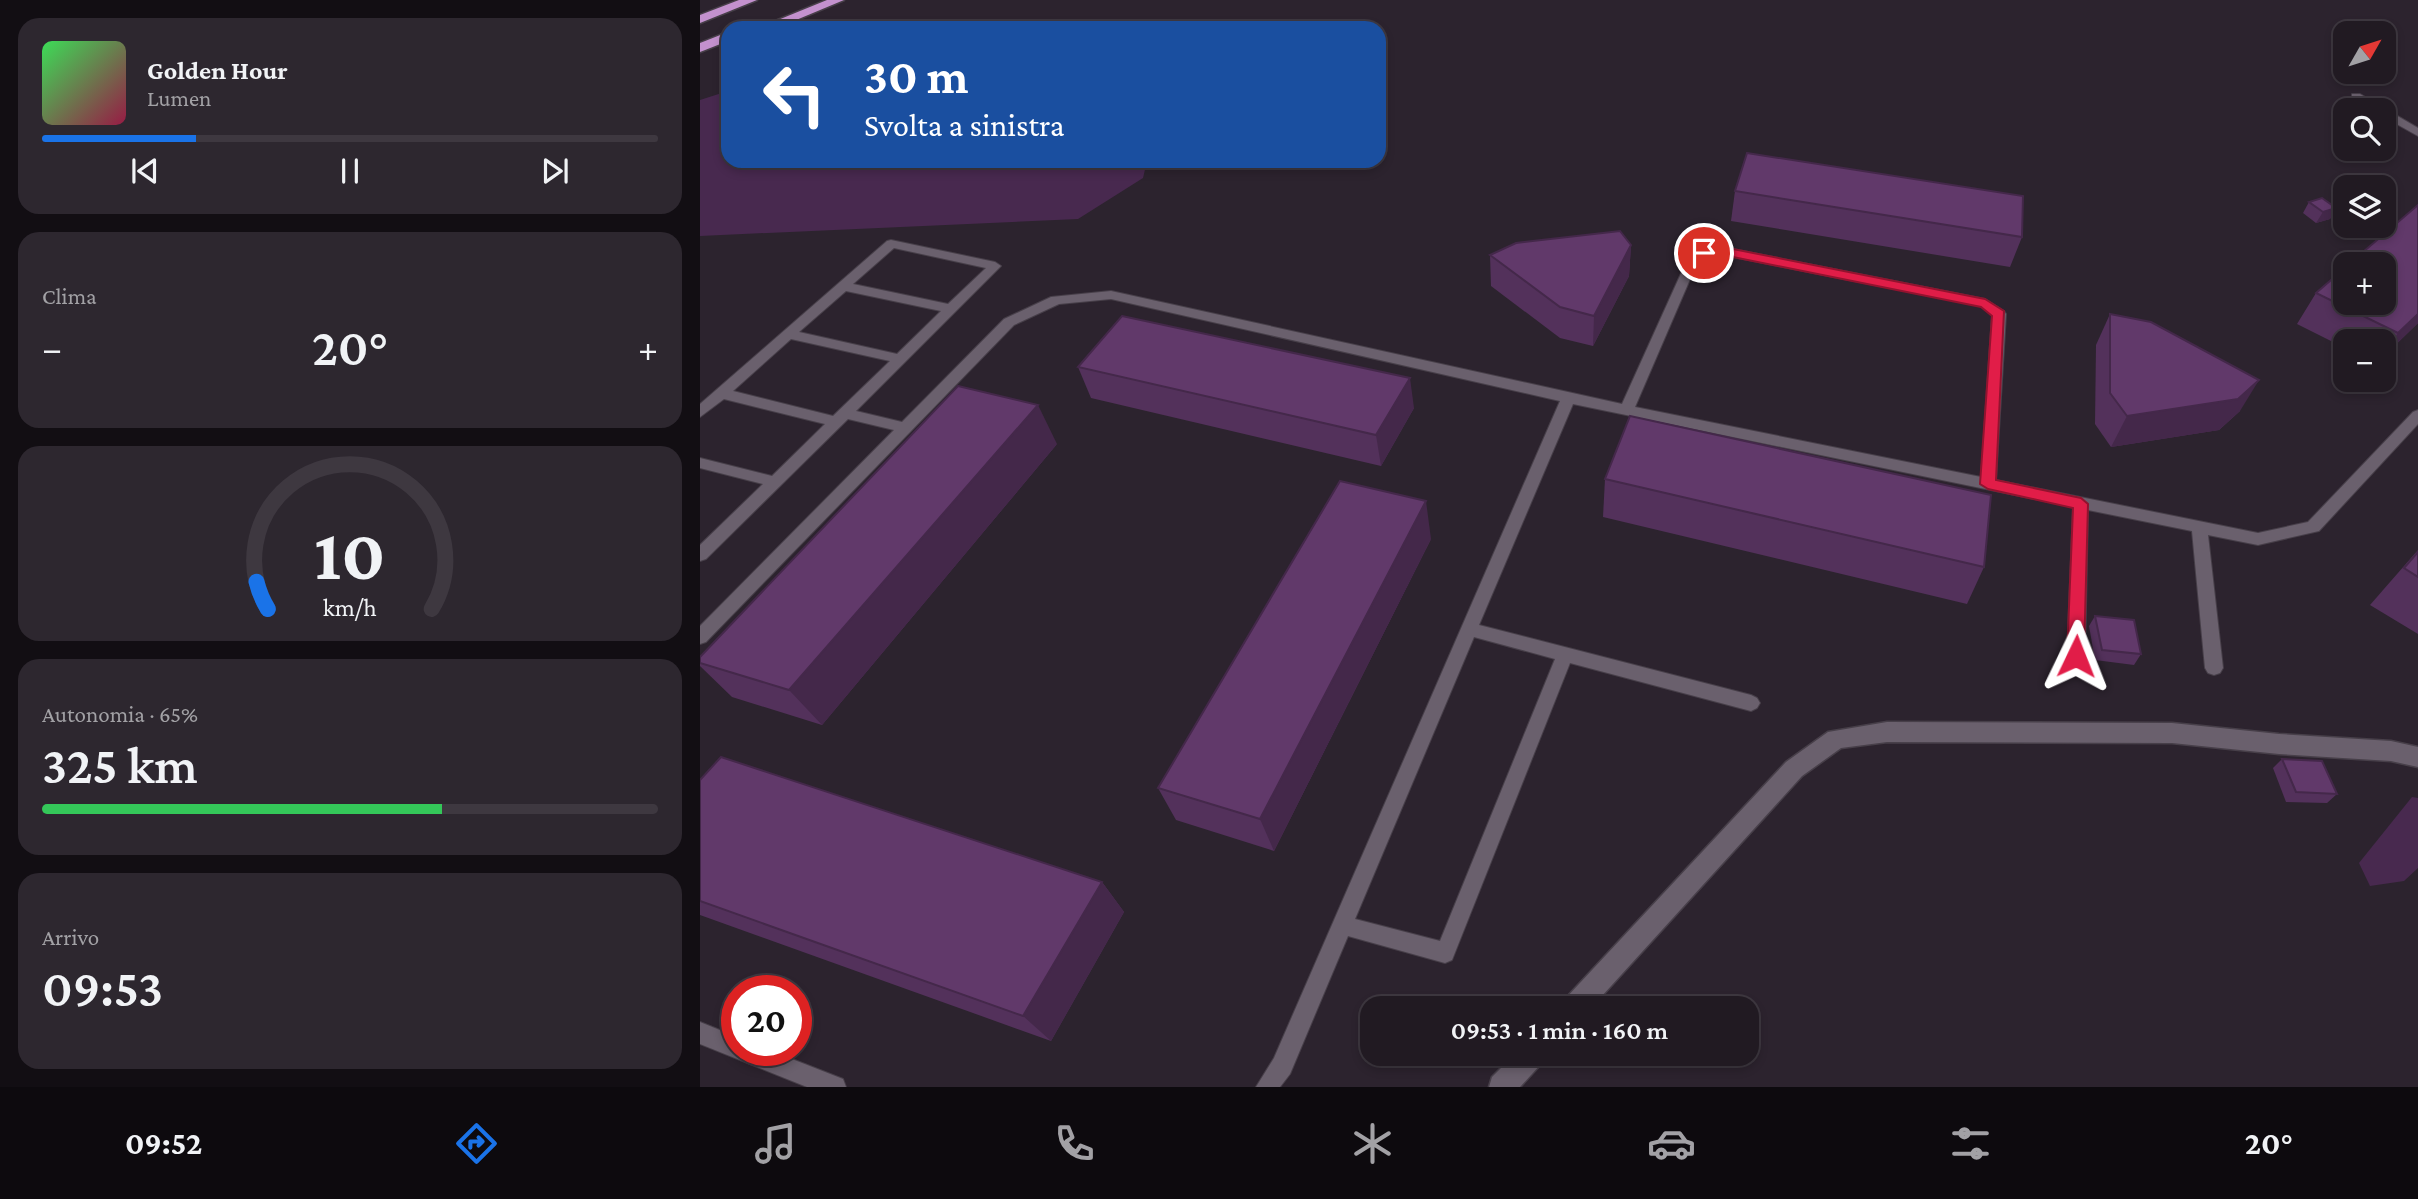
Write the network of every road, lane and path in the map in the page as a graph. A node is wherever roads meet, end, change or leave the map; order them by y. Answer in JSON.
{"nodes":[{"id":1,"x":751,"y":0,"type":"edge"},
{"id":2,"x":816,"y":0,"type":"edge"},
{"id":3,"x":838,"y":0,"type":"edge"},
{"id":4,"x":700,"y":19,"type":"edge"},
{"id":5,"x":764,"y":21,"type":"edge"},
{"id":6,"x":783,"y":21,"type":"edge"},
{"id":7,"x":721,"y":40,"type":"edge"},
{"id":8,"x":721,"y":44,"type":"edge"},
{"id":9,"x":700,"y":51,"type":"edge"},
{"id":10,"x":2356,"y":96,"type":"dead end"},
{"id":11,"x":2359,"y":98,"type":"edge"},
{"id":12,"x":2396,"y":120,"type":"edge"},
{"id":13,"x":2418,"y":134,"type":"edge"},
{"id":14,"x":844,"y":286,"type":"junction"},
{"id":15,"x":951,"y":309,"type":"junction"},
{"id":16,"x":789,"y":334,"type":"junction"},
{"id":17,"x":900,"y":359,"type":"junction"},
{"id":18,"x":721,"y":393,"type":"junction"},
{"id":19,"x":1568,"y":398,"type":"junction"},
{"id":20,"x":1626,"y":410,"type":"junction"},
{"id":21,"x":700,"y":412,"type":"edge"},
{"id":22,"x":2418,"y":415,"type":"edge"},
{"id":23,"x":840,"y":417,"type":"junction"},
{"id":24,"x":905,"y":428,"type":"junction"},
{"id":25,"x":700,"y":463,"type":"edge"},
{"id":26,"x":775,"y":482,"type":"junction"},
{"id":27,"x":1988,"y":484,"type":"junction"},
{"id":28,"x":2081,"y":504,"type":"junction"},
{"id":29,"x":2199,"y":528,"type":"junction"},
{"id":30,"x":702,"y":551,"type":"edge"},
{"id":31,"x":1469,"y":629,"type":"junction"},
{"id":32,"x":700,"y":637,"type":"edge"},
{"id":33,"x":1565,"y":654,"type":"junction"},
{"id":34,"x":2076,"y":656,"type":"dead end"},
{"id":35,"x":2214,"y":668,"type":"dead end"},
{"id":36,"x":1751,"y":704,"type":"dead end"},
{"id":37,"x":2418,"y":741,"type":"edge"},
{"id":38,"x":2391,"y":751,"type":"junction"},
{"id":39,"x":2418,"y":757,"type":"edge"},
{"id":40,"x":1342,"y":925,"type":"junction"},
{"id":41,"x":1585,"y":996,"type":"edge"},
{"id":42,"x":700,"y":1033,"type":"edge"},
{"id":43,"x":721,"y":1042,"type":"edge"},
{"id":44,"x":782,"y":1066,"type":"edge"},
{"id":45,"x":1522,"y":1066,"type":"edge"},
{"id":46,"x":835,"y":1087,"type":"edge"},
{"id":47,"x":1266,"y":1087,"type":"edge"},
{"id":48,"x":1502,"y":1087,"type":"edge"}],
"edges":[{"from":1,"to":4,"type":"highway"},
{"from":2,"to":5,"type":"highway"},
{"from":3,"to":6,"type":"highway"},
{"from":7,"to":9,"type":"highway"},
{"from":8,"to":9,"type":"highway"},
{"from":10,"to":11,"type":"lane"},
{"from":12,"to":13,"type":"lane"},
{"from":14,"to":15,"type":"lane"},
{"from":14,"to":15,"type":"lane"},
{"from":14,"to":16,"type":"lane"},
{"from":15,"to":17,"type":"lane"},
{"from":16,"to":17,"type":"lane"},
{"from":16,"to":18,"type":"lane"},
{"from":17,"to":23,"type":"lane"},
{"from":18,"to":21,"type":"lane"},
{"from":18,"to":23,"type":"lane"},
{"from":19,"to":20,"type":"lane"},
{"from":19,"to":24,"type":"lane"},
{"from":19,"to":31,"type":"lane"},
{"from":20,"to":27,"type":"lane"},
{"from":20,"to":27,"type":"lane"},
{"from":22,"to":29,"type":"lane"},
{"from":23,"to":24,"type":"lane"},
{"from":23,"to":26,"type":"lane"},
{"from":24,"to":32,"type":"lane"},
{"from":25,"to":26,"type":"lane"},
{"from":26,"to":30,"type":"lane"},
{"from":27,"to":28,"type":"lane"},
{"from":28,"to":29,"type":"lane"},
{"from":28,"to":34,"type":"lane"},
{"from":29,"to":35,"type":"lane"},
{"from":31,"to":33,"type":"lane"},
{"from":31,"to":40,"type":"lane"},
{"from":33,"to":36,"type":"lane"},
{"from":33,"to":40,"type":"lane"},
{"from":37,"to":38,"type":"street"},
{"from":38,"to":39,"type":"street"},
{"from":38,"to":41,"type":"street"},
{"from":40,"to":47,"type":"lane"},
{"from":42,"to":43,"type":"lane"},
{"from":44,"to":46,"type":"lane"},
{"from":45,"to":48,"type":"street"}]}
